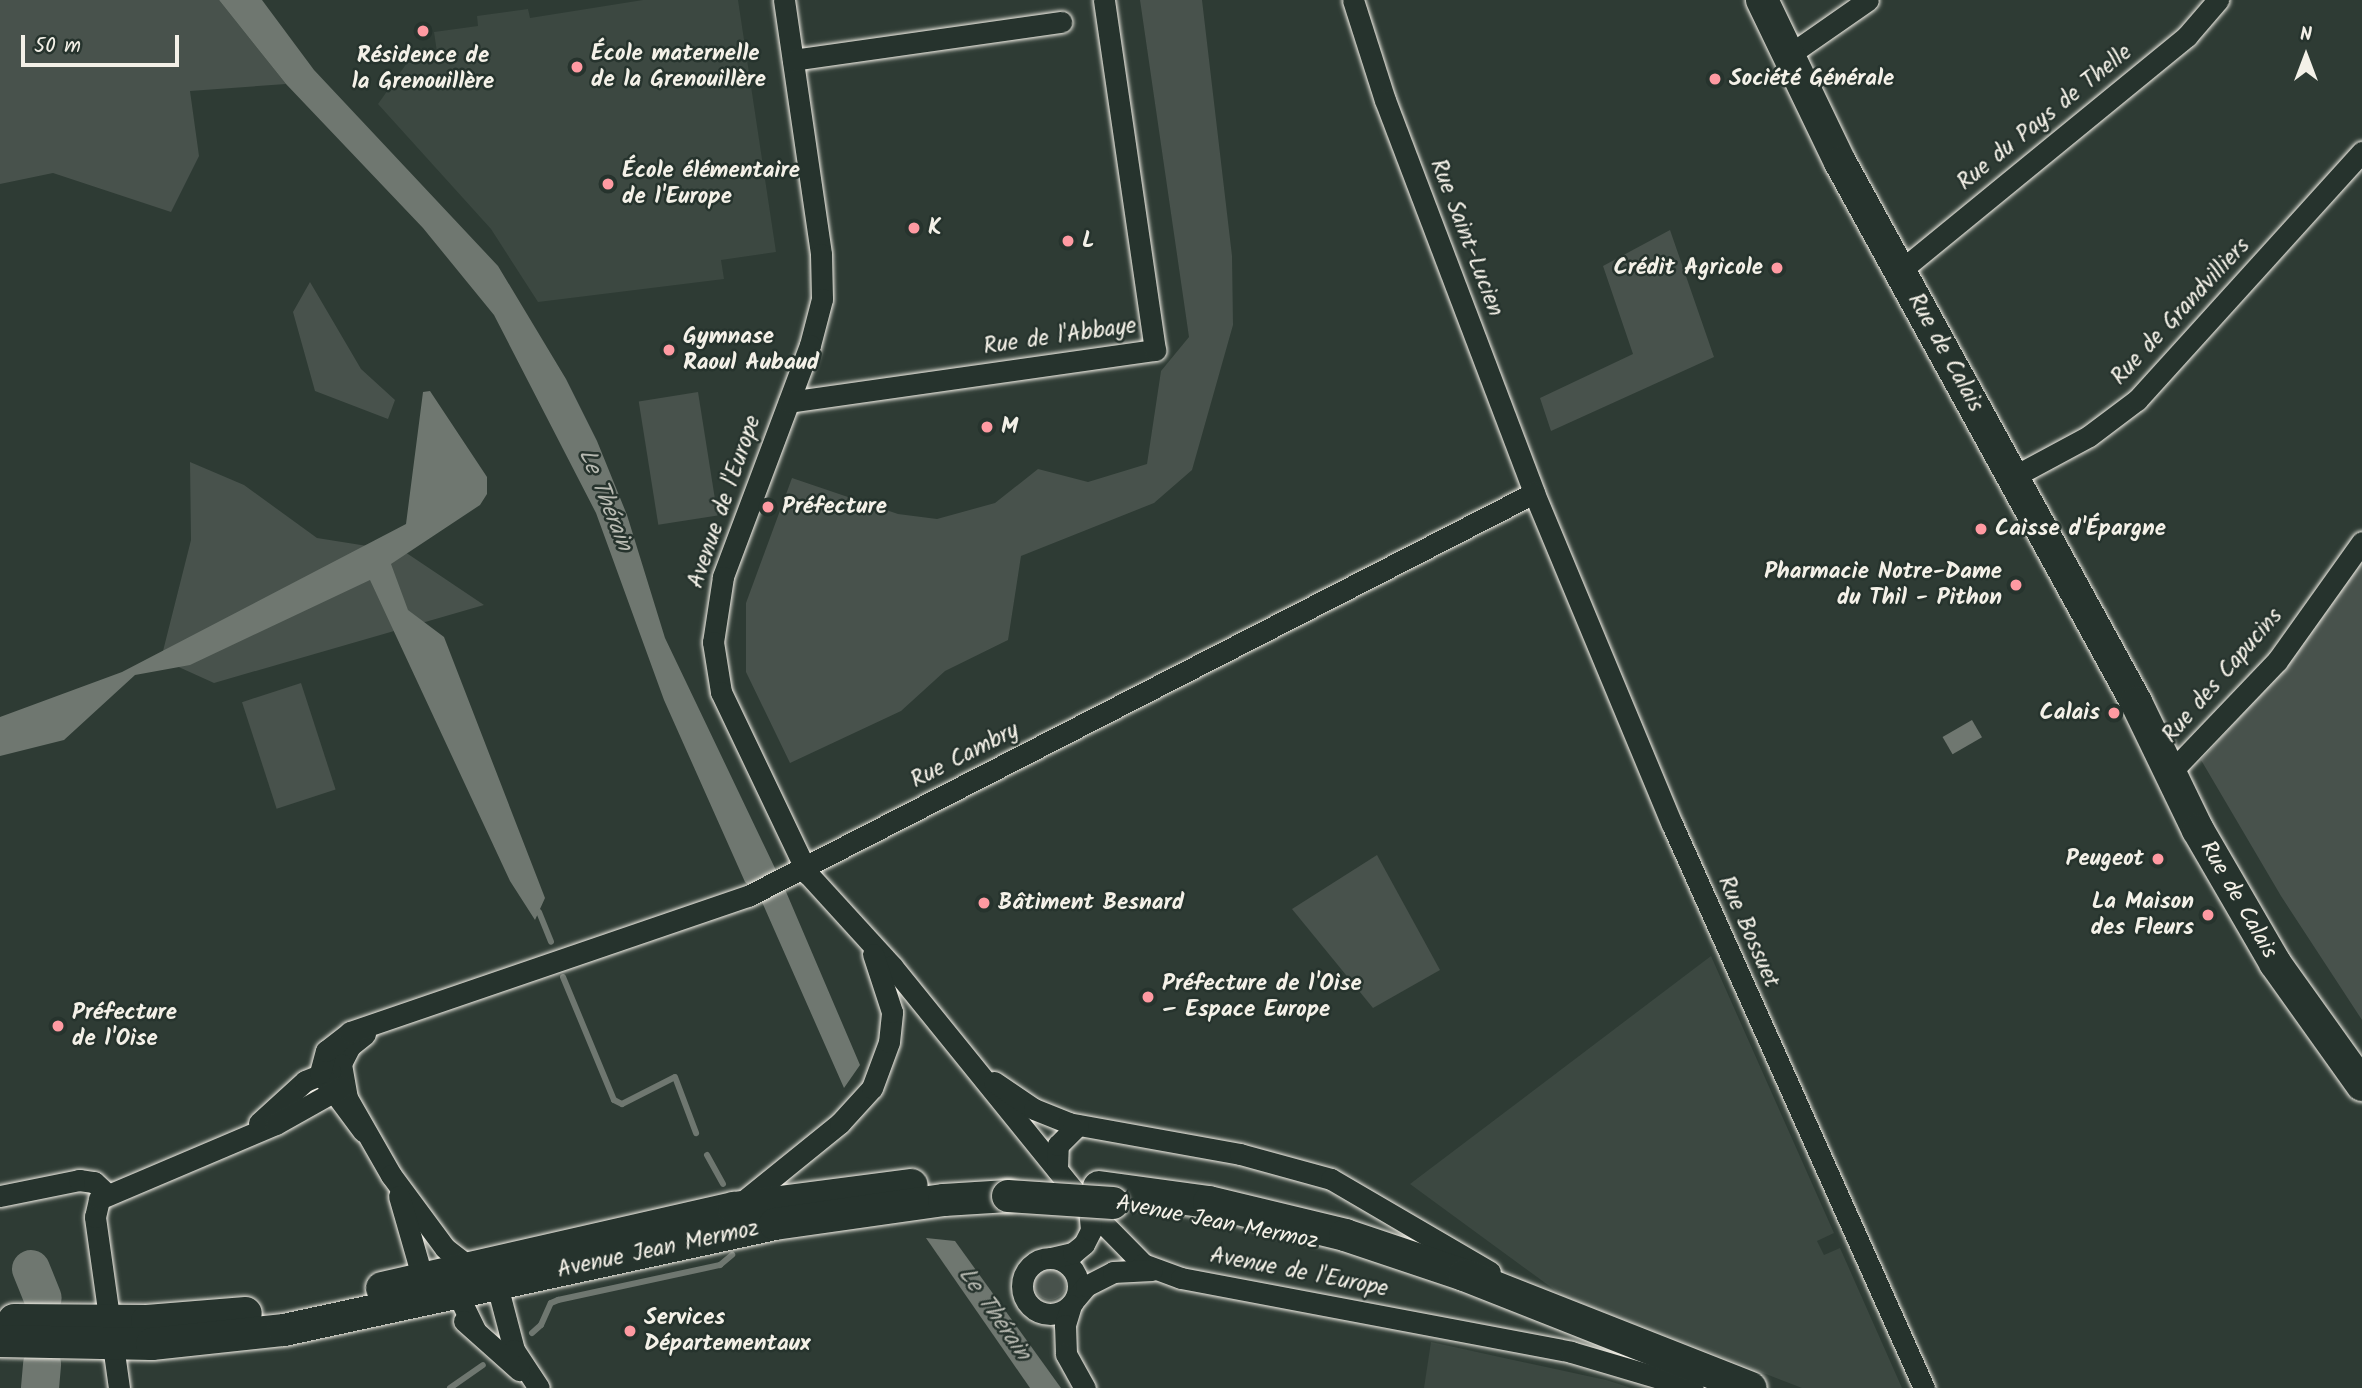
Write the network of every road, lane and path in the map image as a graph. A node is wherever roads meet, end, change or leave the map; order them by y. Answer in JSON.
{"nodes":[{"id":1,"x":784,"y":0,"type":"edge"},
{"id":2,"x":1104,"y":0,"type":"edge"},
{"id":3,"x":1353,"y":0,"type":"edge"},
{"id":4,"x":1762,"y":0,"type":"edge"},
{"id":5,"x":1868,"y":0,"type":"edge"},
{"id":6,"x":2218,"y":0,"type":"edge"},
{"id":7,"x":1060,"y":22,"type":"dead end"},
{"id":8,"x":1788,"y":55,"type":"junction"},
{"id":9,"x":793,"y":60,"type":"junction"},
{"id":10,"x":2362,"y":152,"type":"edge"},
{"id":11,"x":1900,"y":271,"type":"junction"},
{"id":12,"x":789,"y":402,"type":"junction"},
{"id":13,"x":2013,"y":477,"type":"junction"},
{"id":14,"x":1534,"y":493,"type":"junction"},
{"id":15,"x":2362,"y":542,"type":"edge"},
{"id":16,"x":2174,"y":770,"type":"junction"},
{"id":17,"x":796,"y":873,"type":"junction"},
{"id":18,"x":859,"y":930,"type":"junction"},
{"id":19,"x":2362,"y":1054,"type":"edge"},
{"id":20,"x":980,"y":1071,"type":"junction"},
{"id":21,"x":333,"y":1082,"type":"junction"},
{"id":22,"x":2362,"y":1085,"type":"edge"},
{"id":23,"x":1079,"y":1125,"type":"junction"},
{"id":24,"x":1057,"y":1169,"type":"junction"},
{"id":25,"x":391,"y":1175,"type":"junction"},
{"id":26,"x":1006,"y":1189,"type":"junction"},
{"id":27,"x":0,"y":1196,"type":"edge"},
{"id":28,"x":102,"y":1196,"type":"junction"},
{"id":29,"x":1100,"y":1200,"type":"junction"},
{"id":30,"x":734,"y":1208,"type":"junction"},
{"id":31,"x":1051,"y":1258,"type":"junction"},
{"id":32,"x":1155,"y":1270,"type":"junction"},
{"id":33,"x":465,"y":1281,"type":"junction"},
{"id":34,"x":1073,"y":1302,"type":"junction"},
{"id":35,"x":0,"y":1319,"type":"edge"},
{"id":36,"x":113,"y":1333,"type":"junction"},
{"id":37,"x":1614,"y":1333,"type":"junction"},
{"id":38,"x":0,"y":1340,"type":"edge"},
{"id":39,"x":119,"y":1388,"type":"edge"},
{"id":40,"x":539,"y":1388,"type":"edge"},
{"id":41,"x":1085,"y":1388,"type":"edge"},
{"id":42,"x":1693,"y":1388,"type":"edge"},
{"id":43,"x":1706,"y":1388,"type":"edge"},
{"id":44,"x":1751,"y":1388,"type":"edge"},
{"id":45,"x":1924,"y":1388,"type":"edge"}],
"edges":[{"from":1,"to":9,"type":"street","name":"Avenue de l'Europe"},
{"from":2,"to":12,"type":"street","name":"Rue de l'Abbaye"},
{"from":3,"to":14,"type":"street","name":"Rue Saint-Lucien"},
{"from":4,"to":8,"type":"main road","name":"Rue de Calais"},
{"from":5,"to":8,"type":"street"},
{"from":6,"to":11,"type":"street","name":"Rue du Pays de Thelle"},
{"from":7,"to":9,"type":"street"},
{"from":8,"to":11,"type":"main road","name":"Rue de Calais"},
{"from":9,"to":12,"type":"street","name":"Avenue de l'Europe"},
{"from":10,"to":13,"type":"street","name":"Rue de Grandvilliers"},
{"from":11,"to":13,"type":"main road","name":"Rue de Calais"},
{"from":12,"to":17,"type":"street","name":"Avenue de l'Europe"},
{"from":13,"to":16,"type":"main road","name":"Rue de Calais"},
{"from":14,"to":17,"type":"street","name":"Rue Cambry"},
{"from":14,"to":45,"type":"street","name":"Rue Bossuet"},
{"from":15,"to":16,"type":"street","name":"Rue des Capucins"},
{"from":16,"to":19,"type":"main road","name":"Rue de Calais"},
{"from":16,"to":22,"type":"main road","name":"Rue de Calais"},
{"from":17,"to":18,"type":"street","name":"Avenue de l'Europe"},
{"from":17,"to":21,"type":"street","name":"Rue Cambry"},
{"from":18,"to":20,"type":"street","name":"Avenue de l'Europe"},
{"from":18,"to":30,"type":"street"},
{"from":20,"to":23,"type":"street","name":"Avenue de l'Europe"},
{"from":20,"to":24,"type":"street","name":"Avenue de l'Europe"},
{"from":21,"to":25,"type":"street"},
{"from":21,"to":28,"type":"street"},
{"from":23,"to":24,"type":"street"},
{"from":23,"to":37,"type":"street","name":"Avenue de l'Europe"},
{"from":24,"to":29,"type":"street","name":"Avenue de l'Europe"},
{"from":25,"to":33,"type":"street"},
{"from":25,"to":33,"type":"street"},
{"from":26,"to":29,"type":"main road","name":"Avenue Jean Mermoz","bridge":true},
{"from":26,"to":30,"type":"main road","name":"Avenue Jean Mermoz"},
{"from":26,"to":33,"type":"main road","name":"Avenue Jean Mermoz"},
{"from":27,"to":28,"type":"street"},
{"from":28,"to":36,"type":"street"},
{"from":29,"to":31,"type":"street"},
{"from":29,"to":32,"type":"street","name":"Avenue de l'Europe"},
{"from":29,"to":37,"type":"main road","name":"Avenue Jean Mermoz"},
{"from":29,"to":43,"type":"main road","name":"Avenue Jean Mermoz"},
{"from":30,"to":33,"type":"main road","name":"Avenue Jean Mermoz"},
{"from":31,"to":34,"type":"street"},
{"from":31,"to":34,"type":"street"},
{"from":32,"to":34,"type":"street"},
{"from":32,"to":42,"type":"street","name":"Avenue de l'Europe"},
{"from":33,"to":36,"type":"main road","name":"Avenue Jean Mermoz"},
{"from":33,"to":36,"type":"main road","name":"Avenue Jean Mermoz"},
{"from":33,"to":40,"type":"street"},
{"from":33,"to":40,"type":"street"},
{"from":34,"to":41,"type":"street"},
{"from":35,"to":36,"type":"main road","name":"Avenue Jean Mermoz"},
{"from":36,"to":38,"type":"main road","name":"Avenue Jean Mermoz"},
{"from":36,"to":39,"type":"street"},
{"from":37,"to":44,"type":"main road","name":"Avenue Jean Mermoz"}]}
